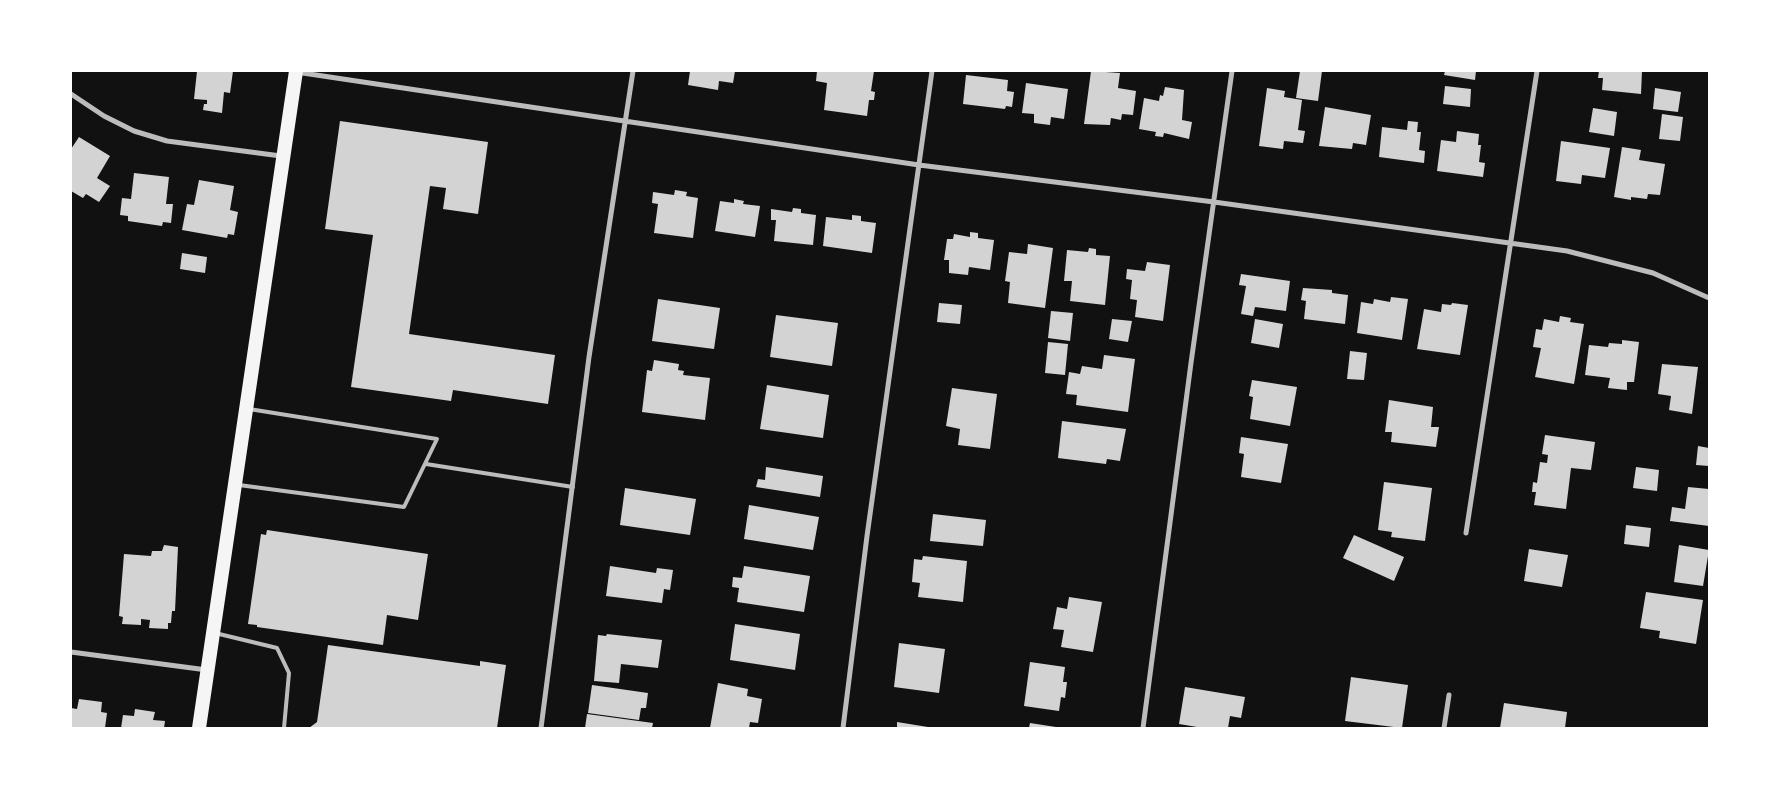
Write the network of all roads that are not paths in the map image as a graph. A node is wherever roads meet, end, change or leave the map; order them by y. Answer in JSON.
{"nodes":[{"id":1,"x":633,"y":71,"type":"edge"},
{"id":2,"x":932,"y":71,"type":"edge"},
{"id":3,"x":1232,"y":71,"type":"edge"},
{"id":4,"x":1537,"y":71,"type":"edge"},
{"id":5,"x":296,"y":72,"type":"edge"},
{"id":6,"x":71,"y":94,"type":"edge"},
{"id":7,"x":625,"y":122,"type":"junction"},
{"id":8,"x":284,"y":156,"type":"junction"},
{"id":9,"x":919,"y":165,"type":"junction"},
{"id":10,"x":1214,"y":202,"type":"junction"},
{"id":11,"x":1511,"y":244,"type":"junction"},
{"id":12,"x":1709,"y":298,"type":"edge"},
{"id":13,"x":245,"y":409,"type":"junction"},
{"id":14,"x":426,"y":464,"type":"junction"},
{"id":15,"x":234,"y":484,"type":"junction"},
{"id":16,"x":573,"y":487,"type":"junction"},
{"id":17,"x":1466,"y":533,"type":"dead end"},
{"id":18,"x":213,"y":633,"type":"junction"},
{"id":19,"x":71,"y":652,"type":"edge"},
{"id":20,"x":207,"y":670,"type":"junction"},
{"id":21,"x":1449,"y":695,"type":"dead end"},
{"id":22,"x":199,"y":728,"type":"edge"},
{"id":23,"x":284,"y":728,"type":"edge"},
{"id":24,"x":541,"y":728,"type":"edge"},
{"id":25,"x":843,"y":728,"type":"edge"},
{"id":26,"x":1143,"y":728,"type":"edge"},
{"id":27,"x":1444,"y":728,"type":"edge"}],
"edges":[{"from":1,"to":7,"type":"street"},
{"from":2,"to":9,"type":"street"},
{"from":3,"to":10,"type":"street"},
{"from":4,"to":11,"type":"street"},
{"from":5,"to":7,"type":"street"},
{"from":5,"to":8,"type":"highway"},
{"from":6,"to":8,"type":"street"},
{"from":7,"to":9,"type":"street"},
{"from":7,"to":16,"type":"street"},
{"from":8,"to":13,"type":"highway"},
{"from":9,"to":10,"type":"street"},
{"from":9,"to":25,"type":"street"},
{"from":10,"to":11,"type":"street"},
{"from":10,"to":26,"type":"street"},
{"from":11,"to":12,"type":"street"},
{"from":11,"to":17,"type":"street"},
{"from":13,"to":14,"type":"lane"},
{"from":13,"to":15,"type":"highway"},
{"from":14,"to":15,"type":"lane"},
{"from":14,"to":16,"type":"lane"},
{"from":15,"to":18,"type":"highway"},
{"from":16,"to":24,"type":"street"},
{"from":18,"to":20,"type":"highway"},
{"from":18,"to":23,"type":"lane"},
{"from":19,"to":20,"type":"street"},
{"from":20,"to":22,"type":"highway"},
{"from":21,"to":27,"type":"street"}]}
